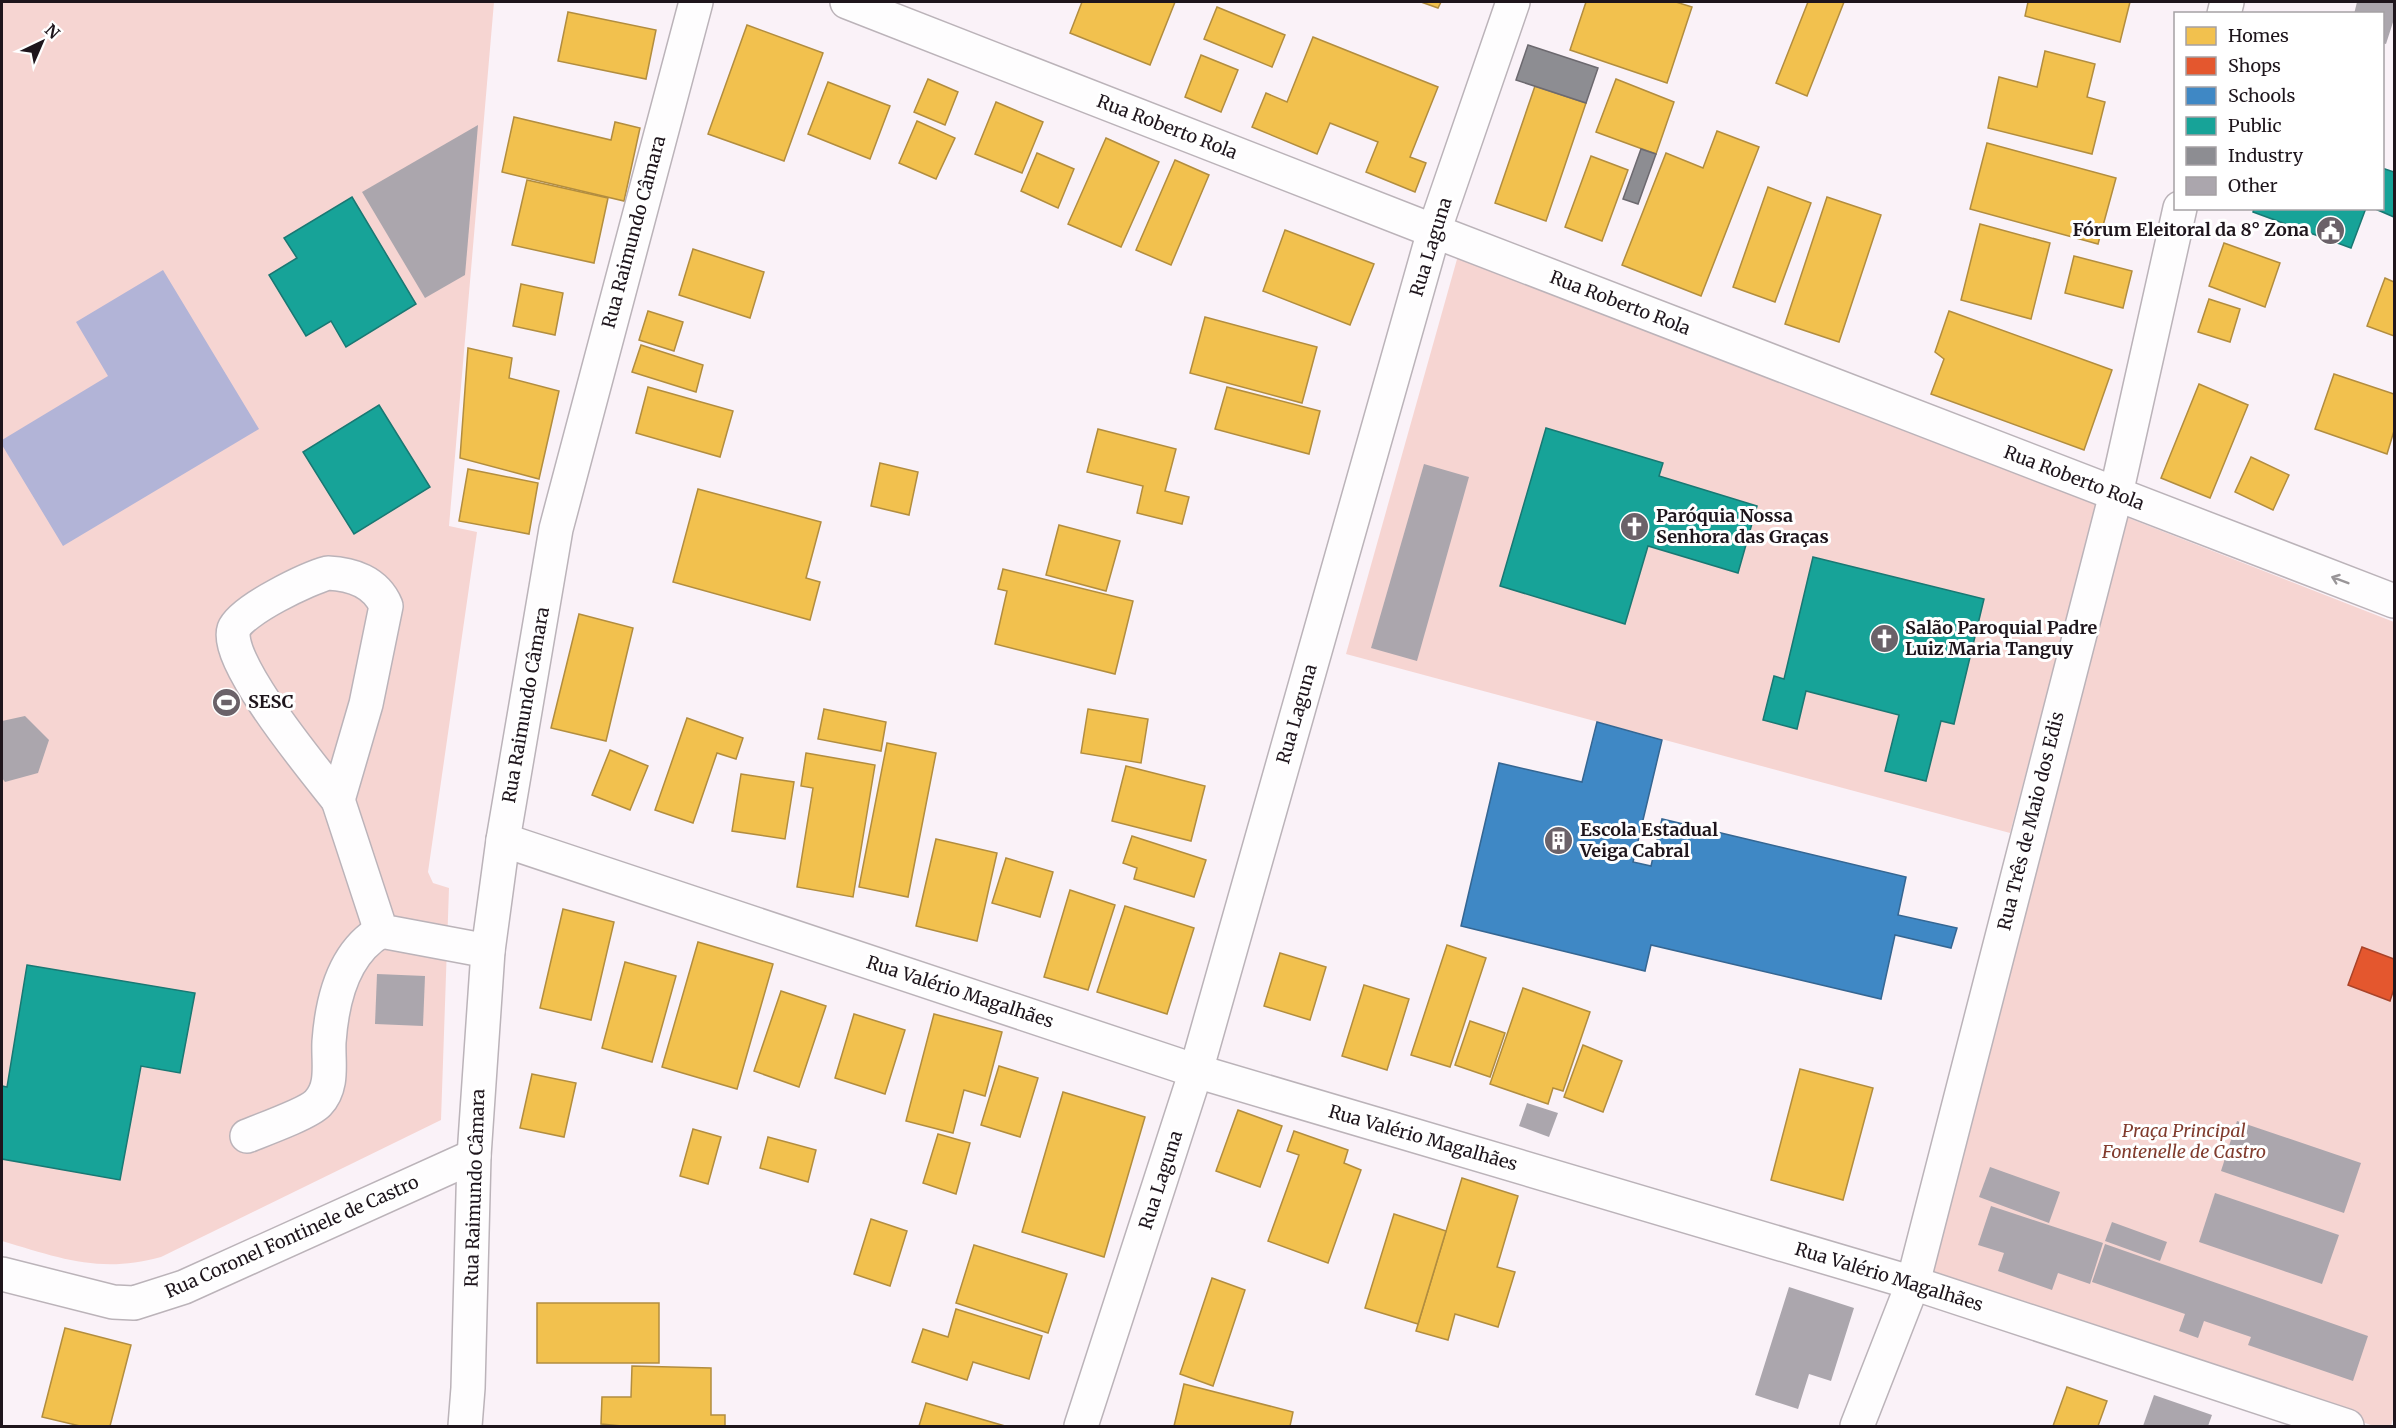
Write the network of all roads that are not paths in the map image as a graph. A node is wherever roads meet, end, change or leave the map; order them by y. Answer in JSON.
{"nodes":[{"id":1,"x":696,"y":2,"type":"edge"},
{"id":2,"x":847,"y":2,"type":"edge"},
{"id":3,"x":1513,"y":2,"type":"edge"},
{"id":4,"x":2180,"y":210,"type":"edge"},
{"id":5,"x":1434,"y":231,"type":"junction"},
{"id":6,"x":2116,"y":494,"type":"junction"},
{"id":7,"x":2394,"y":601,"type":"edge"},
{"id":8,"x":338,"y":800,"type":"junction"},
{"id":9,"x":503,"y":840,"type":"junction"},
{"id":10,"x":381,"y":931,"type":"junction"},
{"id":11,"x":488,"y":951,"type":"junction"},
{"id":12,"x":1196,"y":1071,"type":"junction"},
{"id":13,"x":248,"y":1136,"type":"dead end"},
{"id":14,"x":474,"y":1156,"type":"junction"},
{"id":15,"x":2,"y":1274,"type":"edge"},
{"id":16,"x":1913,"y":1283,"type":"junction"},
{"id":17,"x":465,"y":1426,"type":"edge"},
{"id":18,"x":1081,"y":1426,"type":"edge"},
{"id":19,"x":1857,"y":1426,"type":"edge"},
{"id":20,"x":2347,"y":1426,"type":"edge"}],
"edges":[{"from":1,"to":9,"type":"street","name":"Rua Raimundo Câmara"},
{"from":2,"to":5,"type":"street","name":"Rua Roberto Rola"},
{"from":3,"to":5,"type":"street","name":"Rua Laguna"},
{"from":4,"to":6,"type":"street","name":"Rua Três de Maio dos Edis"},
{"from":5,"to":6,"type":"street","name":"Rua Roberto Rola"},
{"from":5,"to":12,"type":"street","name":"Rua Laguna"},
{"from":7,"to":6,"type":"street","name":"Rua Roberto Rola","one_way":true},
{"from":6,"to":16,"type":"street","name":"Rua Três de Maio dos Edis"},
{"from":8,"to":8,"type":"street"},
{"from":8,"to":10,"type":"street"},
{"from":9,"to":11,"type":"street","name":"Rua Raimundo Câmara"},
{"from":9,"to":12,"type":"street","name":"Rua Valério Magalhães"},
{"from":10,"to":11,"type":"street"},
{"from":10,"to":13,"type":"street"},
{"from":11,"to":14,"type":"street","name":"Rua Raimundo Câmara"},
{"from":12,"to":16,"type":"street","name":"Rua Valério Magalhães"},
{"from":12,"to":18,"type":"street","name":"Rua Laguna"},
{"from":14,"to":15,"type":"street","name":"Rua Coronel Fontinele de Castro"},
{"from":14,"to":17,"type":"street","name":"Rua Raimundo Câmara"},
{"from":16,"to":19,"type":"street","name":"Rua Três de Maio dos Edis"},
{"from":16,"to":20,"type":"street","name":"Rua Valério Magalhães"}]}
